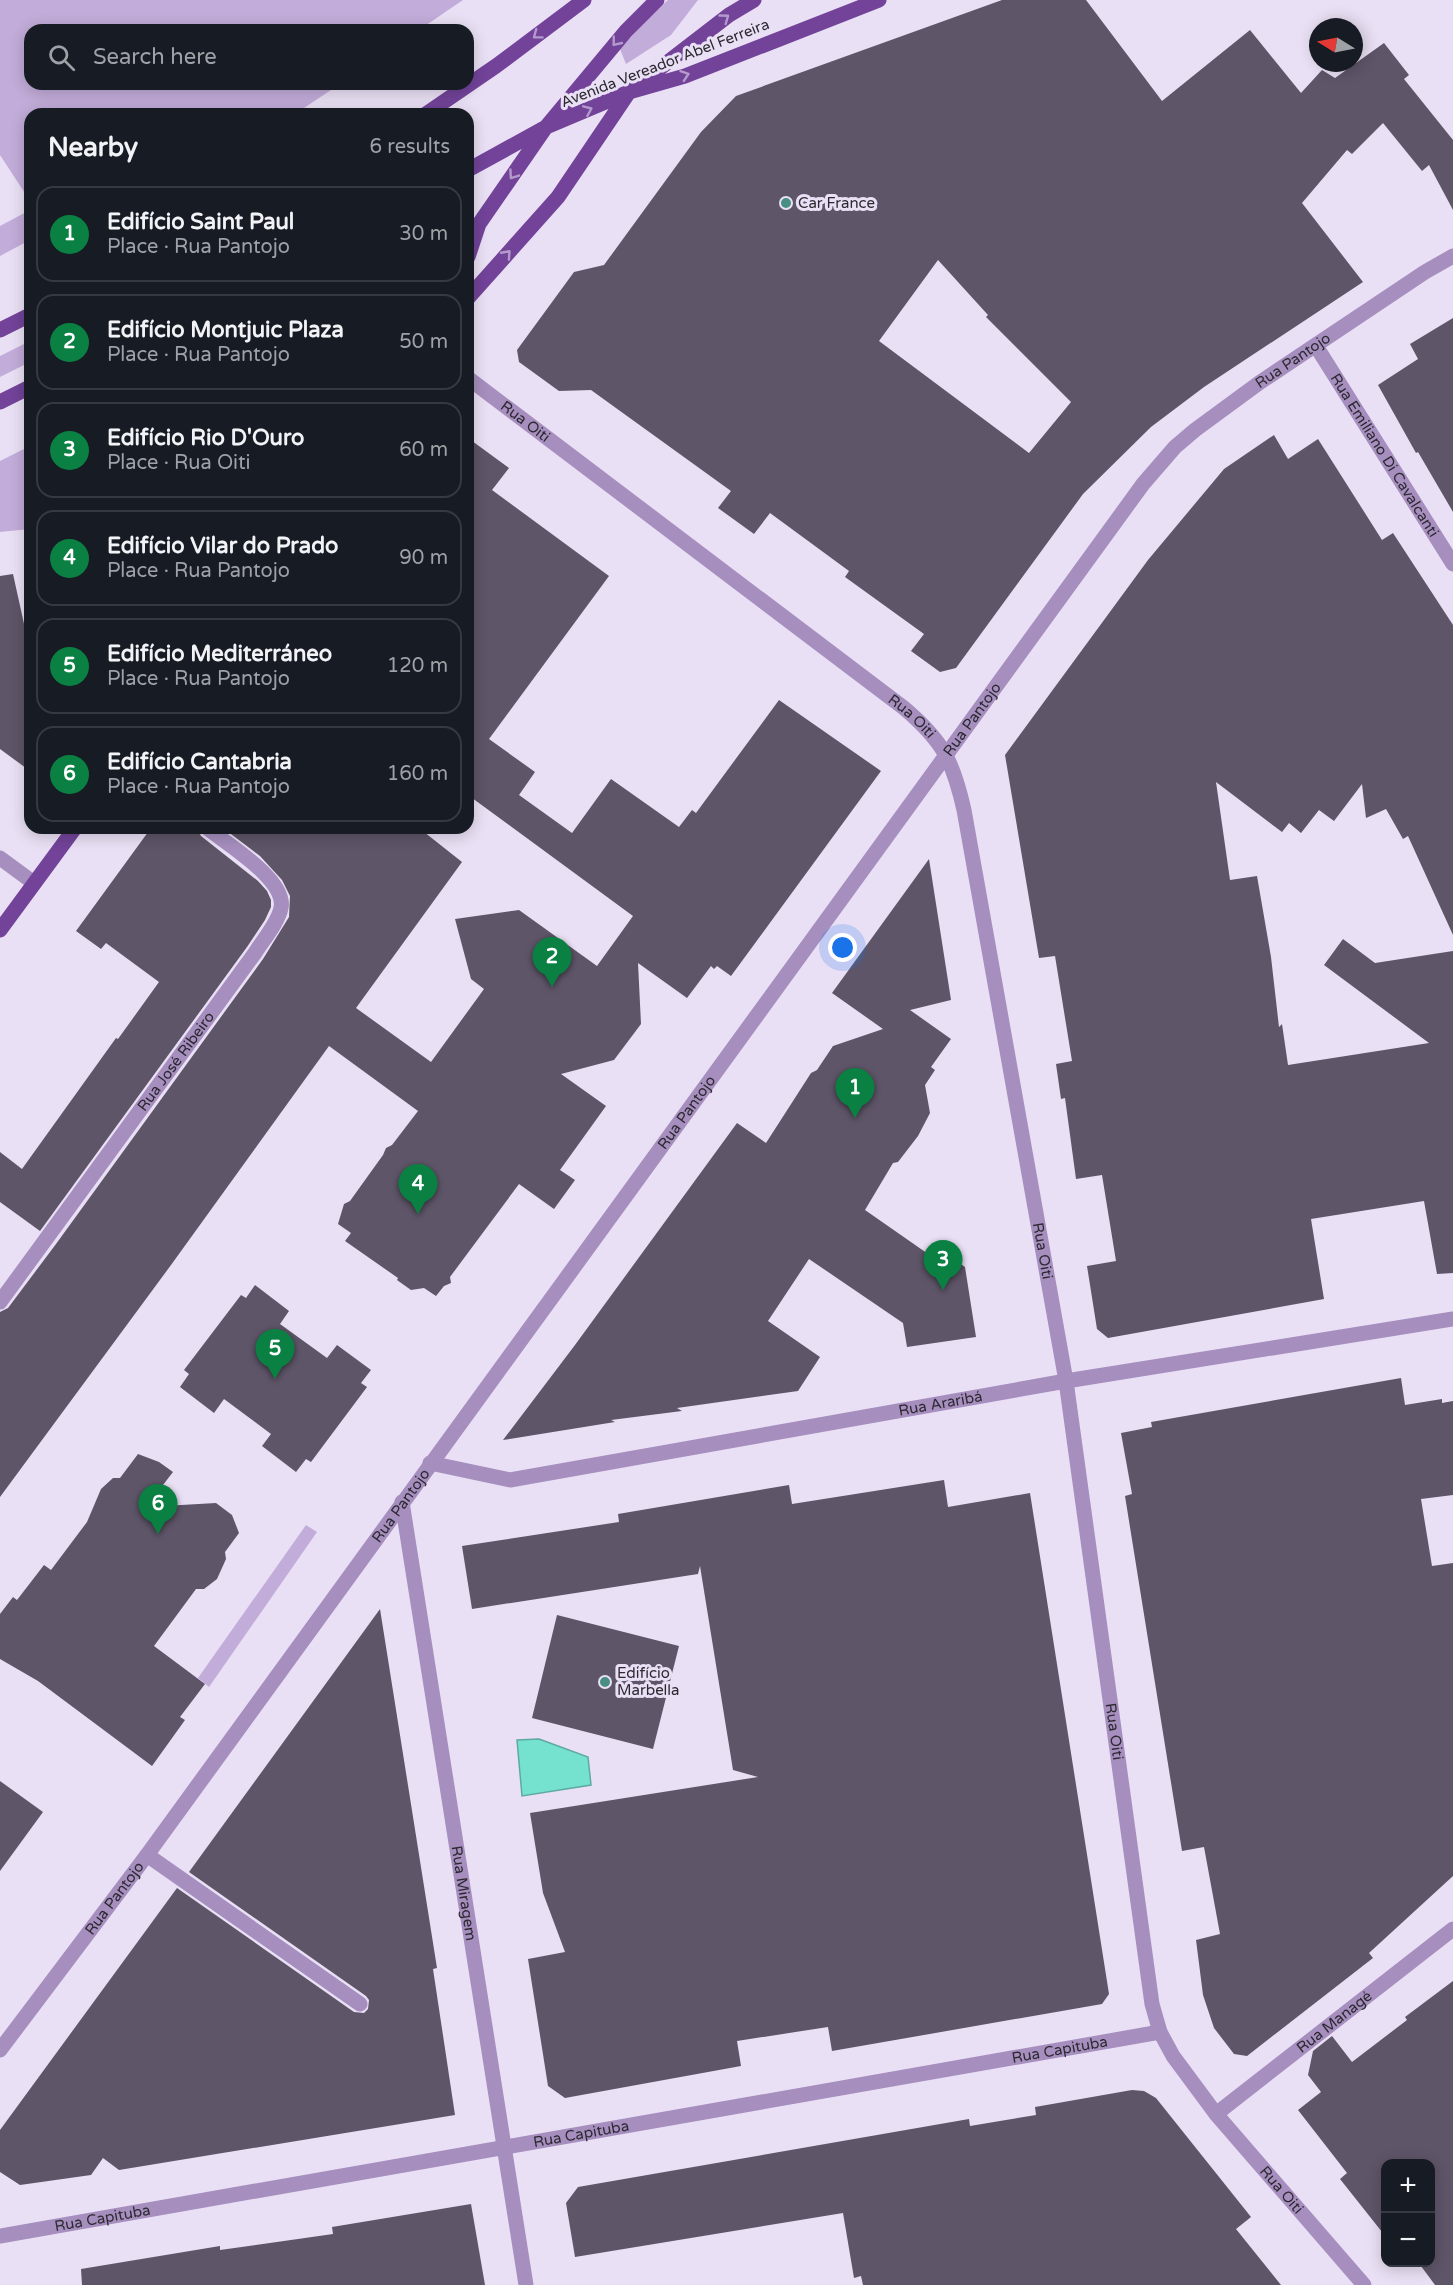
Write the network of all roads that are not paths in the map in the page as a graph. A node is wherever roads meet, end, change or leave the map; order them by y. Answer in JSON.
{"nodes":[{"id":1,"x":584,"y":0,"type":"edge"},
{"id":2,"x":657,"y":0,"type":"edge"},
{"id":3,"x":754,"y":0,"type":"edge"},
{"id":4,"x":879,"y":0,"type":"edge"},
{"id":5,"x":474,"y":81,"type":"edge"},
{"id":6,"x":461,"y":90,"type":"edge"},
{"id":7,"x":629,"y":92,"type":"junction"},
{"id":8,"x":435,"y":108,"type":"edge"},
{"id":9,"x":546,"y":127,"type":"junction"},
{"id":10,"x":474,"y":167,"type":"edge"},
{"id":11,"x":474,"y":240,"type":"edge"},
{"id":12,"x":1453,"y":256,"type":"edge"},
{"id":13,"x":474,"y":291,"type":"edge"},
{"id":14,"x":24,"y":318,"type":"edge"},
{"id":15,"x":0,"y":330,"type":"edge"},
{"id":16,"x":1316,"y":346,"type":"junction"},
{"id":17,"x":474,"y":383,"type":"edge"},
{"id":18,"x":24,"y":390,"type":"edge"},
{"id":19,"x":0,"y":402,"type":"edge"},
{"id":20,"x":1453,"y":564,"type":"edge"},
{"id":21,"x":948,"y":755,"type":"junction"},
{"id":22,"x":71,"y":834,"type":"edge"},
{"id":23,"x":215,"y":834,"type":"edge"},
{"id":24,"x":0,"y":858,"type":"edge"},
{"id":25,"x":34,"y":883,"type":"junction"},
{"id":26,"x":0,"y":930,"type":"edge"},
{"id":27,"x":0,"y":1302,"type":"edge"},
{"id":28,"x":1453,"y":1319,"type":"edge"},
{"id":29,"x":1066,"y":1381,"type":"junction"},
{"id":30,"x":430,"y":1463,"type":"junction"},
{"id":31,"x":402,"y":1502,"type":"junction"},
{"id":32,"x":147,"y":1855,"type":"junction"},
{"id":33,"x":1453,"y":1929,"type":"edge"},
{"id":34,"x":360,"y":2004,"type":"dead end"},
{"id":35,"x":1160,"y":2032,"type":"junction"},
{"id":36,"x":0,"y":2050,"type":"edge"},
{"id":37,"x":1216,"y":2114,"type":"junction"},
{"id":38,"x":505,"y":2148,"type":"junction"},
{"id":39,"x":0,"y":2236,"type":"edge"},
{"id":40,"x":526,"y":2285,"type":"edge"},
{"id":41,"x":1364,"y":2285,"type":"edge"}],
"edges":[{"from":1,"to":5,"type":"main road","one_way":true},
{"from":2,"to":9,"type":"main road","one_way":true},
{"from":7,"to":3,"type":"main road","one_way":true},
{"from":7,"to":4,"type":"main road","name":"Avenida Vereador Abel Ferreira","one_way":true},
{"from":6,"to":8,"type":"main road","one_way":true},
{"from":9,"to":7,"type":"main road","name":"Avenida Vereador Abel Ferreira","one_way":true},
{"from":13,"to":7,"type":"main road","one_way":true},
{"from":9,"to":10,"type":"main road","name":"Avenida Vereador Abel Ferreira"},
{"from":9,"to":11,"type":"main road","one_way":true},
{"from":12,"to":16,"type":"street","name":"Rua Pantojo"},
{"from":14,"to":15,"type":"main road"},
{"from":16,"to":20,"type":"street","name":"Rua Emiliano Di Cavalcanti"},
{"from":16,"to":21,"type":"street","name":"Rua Pantojo"},
{"from":17,"to":21,"type":"street","name":"Rua Oiti"},
{"from":18,"to":19,"type":"main road"},
{"from":21,"to":29,"type":"street","name":"Rua Oiti"},
{"from":21,"to":30,"type":"street","name":"Rua Pantojo"},
{"from":22,"to":25,"type":"main road"},
{"from":23,"to":27,"type":"street","name":"Rua José Ribeiro"},
{"from":24,"to":25,"type":"street"},
{"from":25,"to":26,"type":"main road"},
{"from":28,"to":29,"type":"street","name":"Rua Araribá"},
{"from":29,"to":30,"type":"street","name":"Rua Araribá"},
{"from":29,"to":35,"type":"street","name":"Rua Oiti"},
{"from":30,"to":31,"type":"street","name":"Rua Pantojo"},
{"from":31,"to":32,"type":"street","name":"Rua Pantojo"},
{"from":31,"to":38,"type":"street","name":"Rua Miragem"},
{"from":32,"to":34,"type":"street"},
{"from":32,"to":36,"type":"street","name":"Rua Pantojo"},
{"from":33,"to":37,"type":"street","name":"Rua Managé"},
{"from":35,"to":37,"type":"street","name":"Rua Oiti"},
{"from":35,"to":38,"type":"street","name":"Rua Capituba"},
{"from":37,"to":41,"type":"street","name":"Rua Oiti"},
{"from":38,"to":39,"type":"street","name":"Rua Capituba"},
{"from":38,"to":40,"type":"street","name":"Rua Miragem"}]}
